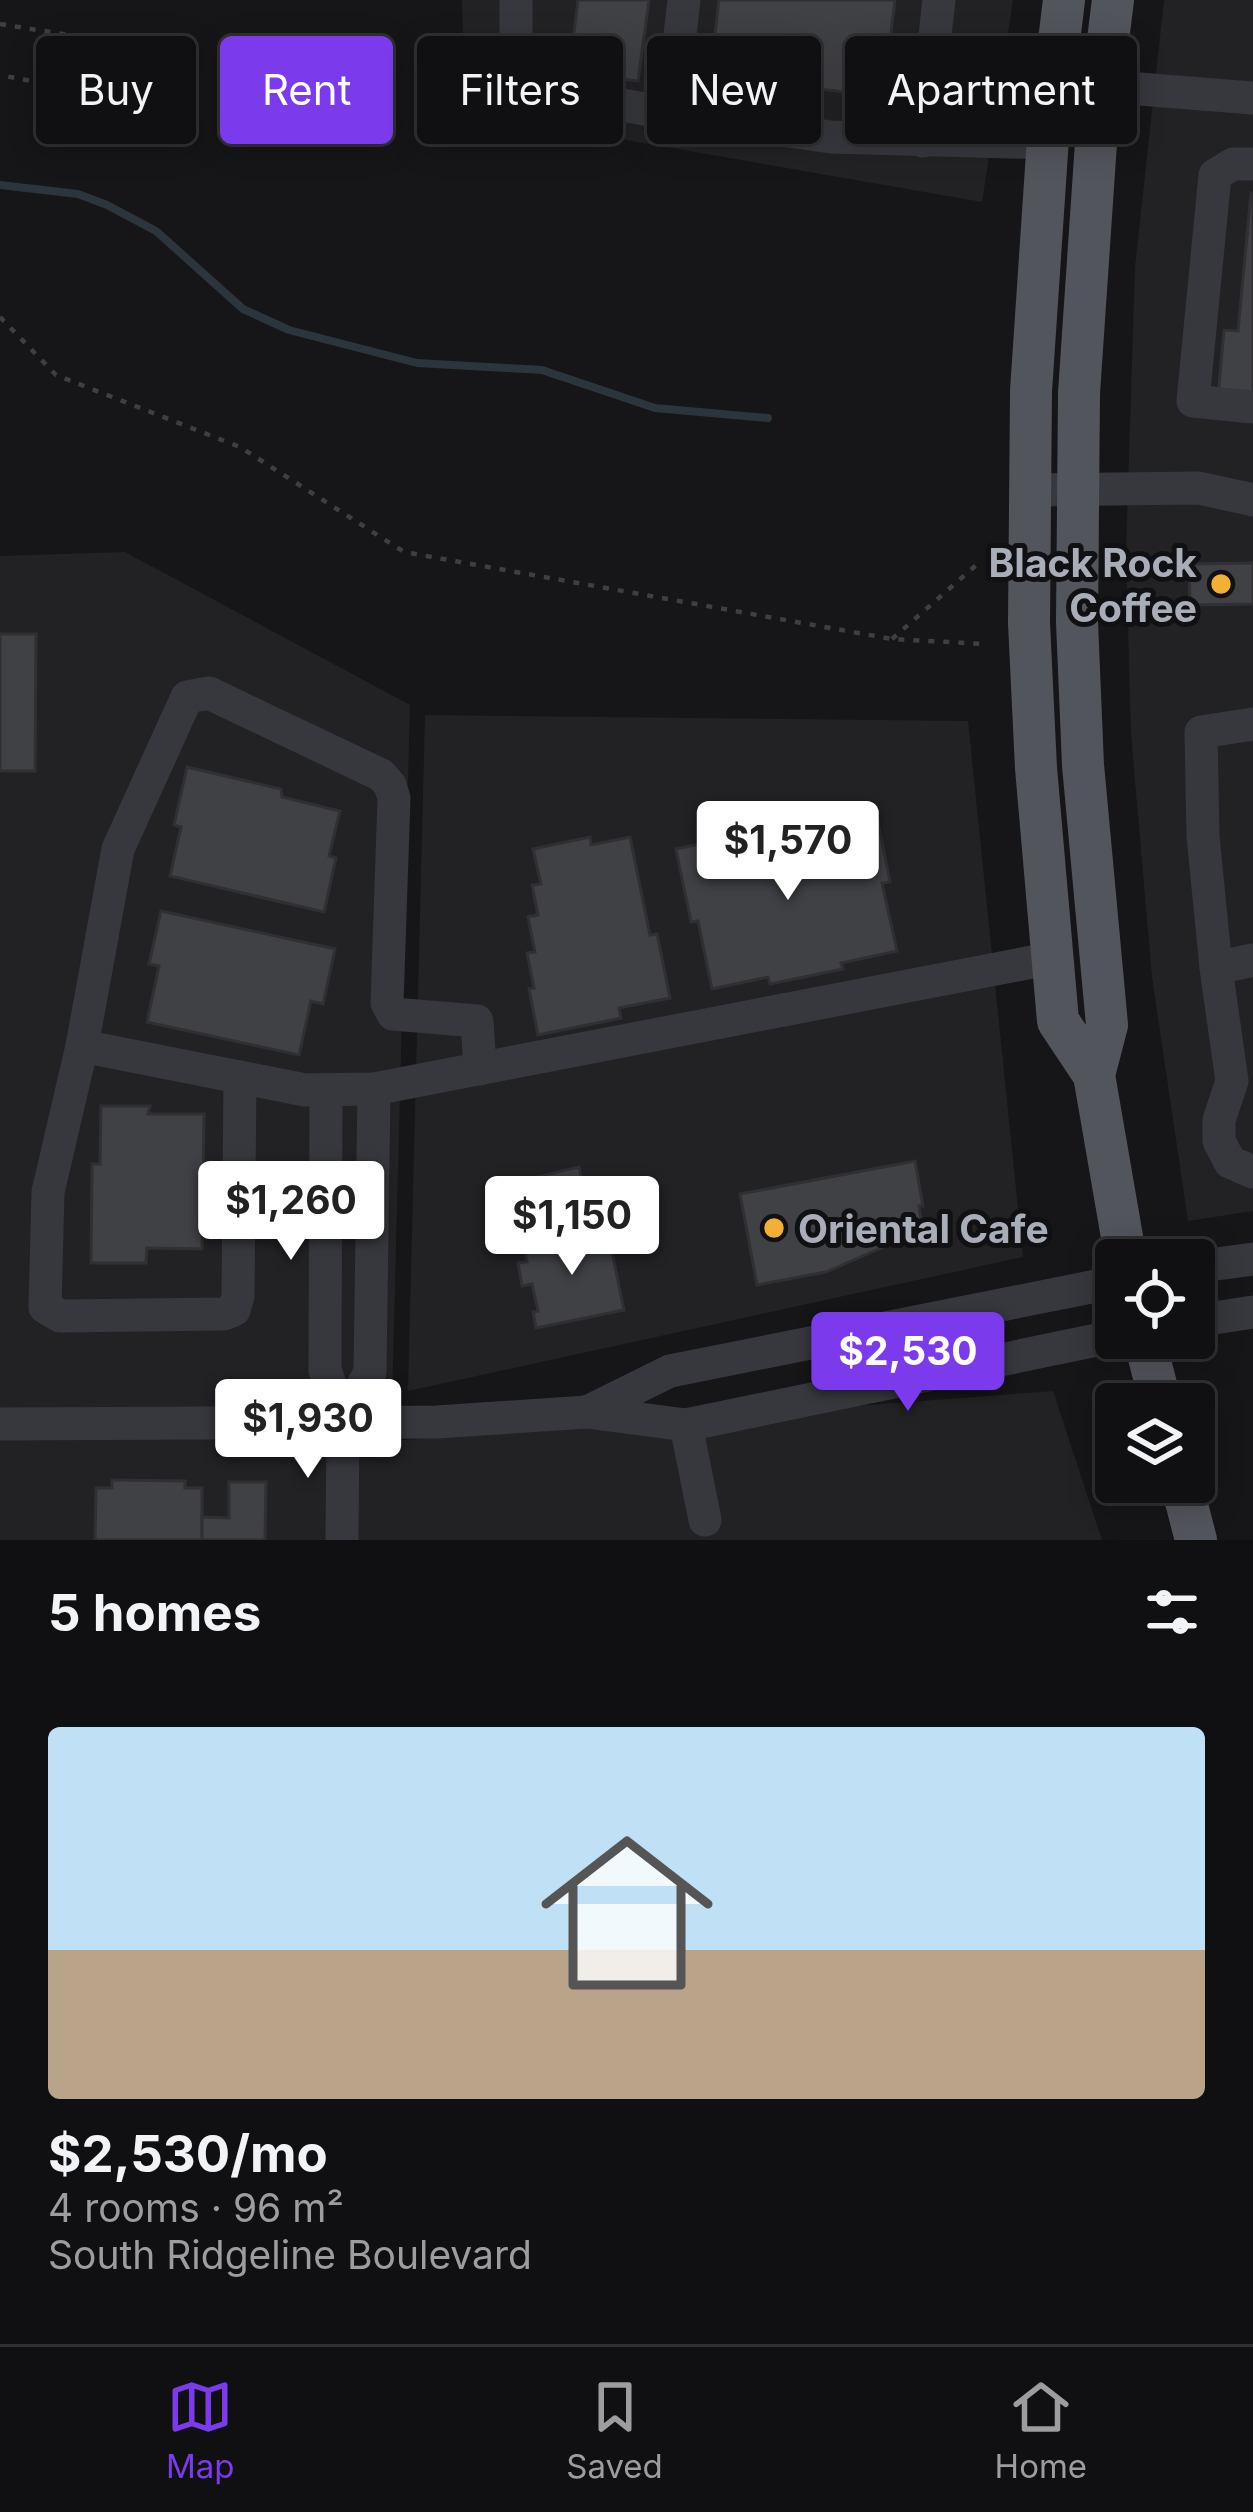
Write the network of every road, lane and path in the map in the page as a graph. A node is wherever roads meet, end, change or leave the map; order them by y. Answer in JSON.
{"nodes":[{"id":1,"x":515,"y":0,"type":"edge"},
{"id":2,"x":684,"y":0,"type":"edge"},
{"id":3,"x":939,"y":0,"type":"edge"},
{"id":4,"x":1064,"y":0,"type":"edge"},
{"id":5,"x":1113,"y":0,"type":"edge"},
{"id":6,"x":0,"y":24,"type":"edge"},
{"id":7,"x":680,"y":36,"type":"edge"},
{"id":8,"x":935,"y":36,"type":"edge"},
{"id":9,"x":1060,"y":36,"type":"edge"},
{"id":10,"x":1108,"y":36,"type":"edge"},
{"id":11,"x":0,"y":75,"type":"edge"},
{"id":12,"x":1137,"y":89,"type":"edge"},
{"id":13,"x":1253,"y":98,"type":"edge"},
{"id":14,"x":647,"y":110,"type":"edge"},
{"id":15,"x":1048,"y":144,"type":"edge"},
{"id":16,"x":1098,"y":144,"type":"edge"},
{"id":17,"x":1253,"y":164,"type":"edge"},
{"id":18,"x":0,"y":317,"type":"edge"},
{"id":19,"x":1253,"y":407,"type":"edge"},
{"id":20,"x":1078,"y":488,"type":"junction"},
{"id":21,"x":1030,"y":490,"type":"junction"},
{"id":22,"x":1253,"y":500,"type":"edge"},
{"id":23,"x":982,"y":560,"type":"dead end"},
{"id":24,"x":892,"y":639,"type":"junction"},
{"id":25,"x":984,"y":644,"type":"dead end"},
{"id":26,"x":1253,"y":724,"type":"edge"},
{"id":27,"x":1053,"y":958,"type":"junction"},
{"id":28,"x":1253,"y":961,"type":"edge"},
{"id":29,"x":1216,"y":968,"type":"junction"},
{"id":30,"x":82,"y":1046,"type":"junction"},
{"id":31,"x":479,"y":1069,"type":"junction"},
{"id":32,"x":1094,"y":1075,"type":"junction"},
{"id":33,"x":240,"y":1077,"type":"junction"},
{"id":34,"x":374,"y":1088,"type":"junction"},
{"id":35,"x":326,"y":1090,"type":"junction"},
{"id":36,"x":1253,"y":1172,"type":"edge"},
{"id":37,"x":1122,"y":1239,"type":"edge"},
{"id":38,"x":1253,"y":1259,"type":"edge"},
{"id":39,"x":1215,"y":1264,"type":"edge"},
{"id":40,"x":1095,"y":1286,"type":"edge"},
{"id":41,"x":1253,"y":1312,"type":"edge"},
{"id":42,"x":1215,"y":1318,"type":"edge"},
{"id":43,"x":1095,"y":1340,"type":"edge"},
{"id":44,"x":586,"y":1412,"type":"junction"},
{"id":45,"x":343,"y":1423,"type":"junction"},
{"id":46,"x":0,"y":1424,"type":"edge"},
{"id":47,"x":686,"y":1425,"type":"junction"},
{"id":48,"x":1186,"y":1503,"type":"edge"},
{"id":49,"x":710,"y":1524,"type":"dead end"},
{"id":50,"x":342,"y":1540,"type":"edge"},
{"id":51,"x":1196,"y":1540,"type":"edge"}],
"edges":[{"from":1,"to":14,"type":"street"},
{"from":2,"to":7,"type":"street"},
{"from":3,"to":8,"type":"street"},
{"from":4,"to":9,"type":"main road"},
{"from":5,"to":10,"type":"main road"},
{"from":6,"to":11,"type":"path"},
{"from":12,"to":13,"type":"street"},
{"from":15,"to":21,"type":"main road"},
{"from":16,"to":20,"type":"main road"},
{"from":17,"to":19,"type":"street"},
{"from":18,"to":24,"type":"path"},
{"from":20,"to":21,"type":"street"},
{"from":20,"to":22,"type":"street"},
{"from":20,"to":32,"type":"main road"},
{"from":21,"to":27,"type":"main road"},
{"from":23,"to":24,"type":"path"},
{"from":24,"to":25,"type":"path"},
{"from":26,"to":29,"type":"street"},
{"from":27,"to":31,"type":"street"},
{"from":27,"to":32,"type":"main road"},
{"from":28,"to":29,"type":"street"},
{"from":29,"to":36,"type":"street"},
{"from":30,"to":31,"type":"street"},
{"from":30,"to":33,"type":"street"},
{"from":30,"to":33,"type":"street"},
{"from":31,"to":34,"type":"street"},
{"from":32,"to":37,"type":"main road"},
{"from":33,"to":35,"type":"street"},
{"from":34,"to":35,"type":"street"},
{"from":34,"to":45,"type":"street"},
{"from":35,"to":45,"type":"street"},
{"from":38,"to":39,"type":"street"},
{"from":40,"to":44,"type":"street"},
{"from":41,"to":42,"type":"street"},
{"from":43,"to":47,"type":"street"},
{"from":44,"to":45,"type":"street"},
{"from":44,"to":47,"type":"street"},
{"from":45,"to":46,"type":"street"},
{"from":45,"to":50,"type":"street"},
{"from":47,"to":49,"type":"street"},
{"from":48,"to":51,"type":"main road"}]}
